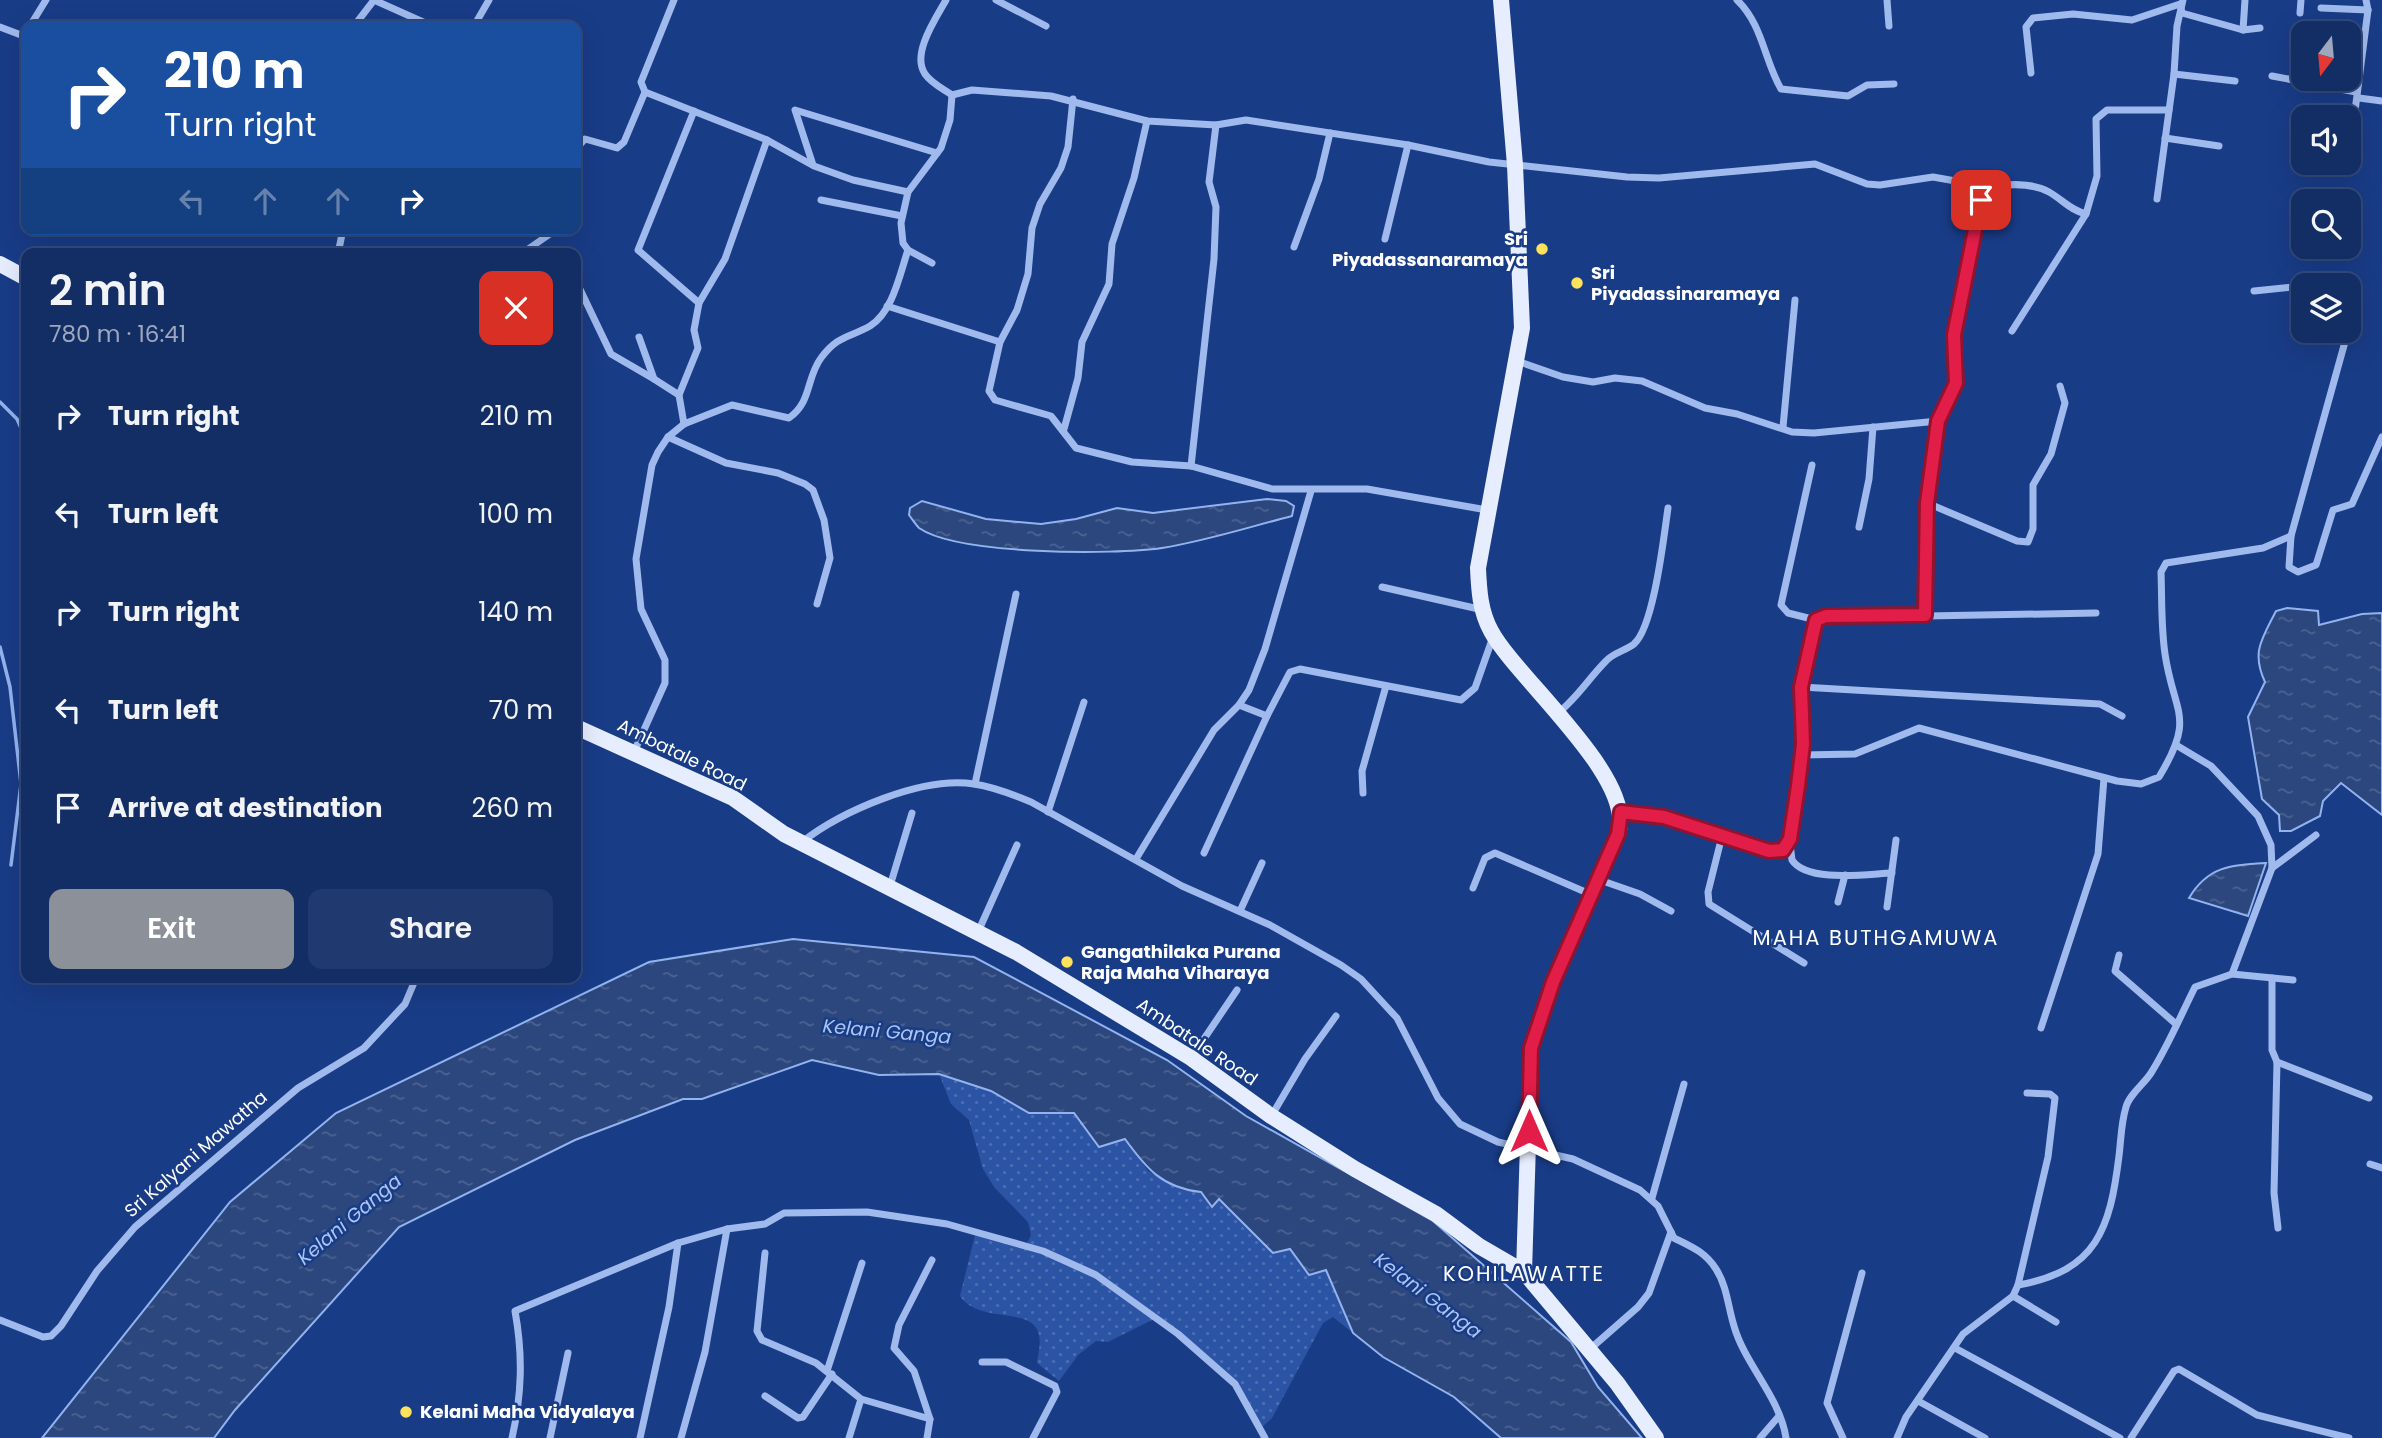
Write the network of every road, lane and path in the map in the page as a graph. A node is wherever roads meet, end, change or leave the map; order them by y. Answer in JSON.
{"nodes":[{"id":1,"x":46,"y":0,"type":"edge"},
{"id":2,"x":374,"y":0,"type":"edge"},
{"id":3,"x":489,"y":0,"type":"edge"},
{"id":4,"x":674,"y":0,"type":"edge"},
{"id":5,"x":946,"y":0,"type":"edge"},
{"id":6,"x":996,"y":0,"type":"edge"},
{"id":7,"x":1501,"y":0,"type":"edge"},
{"id":8,"x":1737,"y":0,"type":"edge"},
{"id":9,"x":1887,"y":0,"type":"edge"},
{"id":10,"x":2245,"y":0,"type":"edge"},
{"id":11,"x":2301,"y":0,"type":"edge"},
{"id":12,"x":2366,"y":0,"type":"edge"},
{"id":13,"x":2181,"y":2,"type":"edge"},
{"id":14,"x":2321,"y":8,"type":"dead end"},
{"id":15,"x":2368,"y":10,"type":"junction"},
{"id":16,"x":2300,"y":13,"type":"dead end"},
{"id":17,"x":33,"y":21,"type":"edge"},
{"id":18,"x":358,"y":21,"type":"edge"},
{"id":19,"x":421,"y":21,"type":"edge"},
{"id":20,"x":477,"y":21,"type":"edge"},
{"id":21,"x":1046,"y":26,"type":"dead end"},
{"id":22,"x":1889,"y":26,"type":"dead end"},
{"id":23,"x":0,"y":27,"type":"edge"},
{"id":24,"x":2260,"y":28,"type":"dead end"},
{"id":25,"x":2243,"y":30,"type":"junction"},
{"id":26,"x":21,"y":34,"type":"edge"},
{"id":27,"x":2031,"y":73,"type":"dead end"},
{"id":28,"x":2174,"y":74,"type":"junction"},
{"id":29,"x":2272,"y":76,"type":"dead end"},
{"id":30,"x":2235,"y":81,"type":"dead end"},
{"id":31,"x":1894,"y":84,"type":"dead end"},
{"id":32,"x":645,"y":92,"type":"junction"},
{"id":33,"x":952,"y":95,"type":"junction"},
{"id":34,"x":2358,"y":95,"type":"junction"},
{"id":35,"x":1073,"y":99,"type":"junction"},
{"id":36,"x":2382,"y":101,"type":"edge"},
{"id":37,"x":2357,"y":105,"type":"edge"},
{"id":38,"x":2169,"y":110,"type":"junction"},
{"id":39,"x":694,"y":111,"type":"junction"},
{"id":40,"x":1147,"y":121,"type":"junction"},
{"id":41,"x":1216,"y":125,"type":"junction"},
{"id":42,"x":1330,"y":132,"type":"junction"},
{"id":43,"x":2165,"y":138,"type":"junction"},
{"id":44,"x":766,"y":140,"type":"junction"},
{"id":45,"x":581,"y":143,"type":"edge"},
{"id":46,"x":1408,"y":145,"type":"junction"},
{"id":47,"x":2219,"y":146,"type":"dead end"},
{"id":48,"x":937,"y":153,"type":"junction"},
{"id":49,"x":1515,"y":165,"type":"junction"},
{"id":50,"x":814,"y":166,"type":"junction"},
{"id":51,"x":1989,"y":187,"type":"junction"},
{"id":52,"x":908,"y":192,"type":"junction"},
{"id":53,"x":2157,"y":199,"type":"dead end"},
{"id":54,"x":821,"y":200,"type":"dead end"},
{"id":55,"x":2086,"y":214,"type":"junction"},
{"id":56,"x":902,"y":216,"type":"junction"},
{"id":57,"x":548,"y":235,"type":"edge"},
{"id":58,"x":1385,"y":239,"type":"dead end"},
{"id":59,"x":1294,"y":247,"type":"dead end"},
{"id":60,"x":530,"y":248,"type":"edge"},
{"id":61,"x":908,"y":250,"type":"junction"},
{"id":62,"x":932,"y":263,"type":"dead end"},
{"id":63,"x":0,"y":264,"type":"edge"},
{"id":64,"x":21,"y":275,"type":"edge"},
{"id":65,"x":2291,"y":287,"type":"edge"},
{"id":66,"x":581,"y":291,"type":"edge"},
{"id":67,"x":2254,"y":291,"type":"dead end"},
{"id":68,"x":1795,"y":300,"type":"dead end"},
{"id":69,"x":699,"y":303,"type":"junction"},
{"id":70,"x":887,"y":306,"type":"junction"},
{"id":71,"x":2012,"y":331,"type":"dead end"},
{"id":72,"x":639,"y":337,"type":"dead end"},
{"id":73,"x":1000,"y":342,"type":"junction"},
{"id":74,"x":2344,"y":343,"type":"edge"},
{"id":75,"x":1517,"y":361,"type":"junction"},
{"id":76,"x":654,"y":379,"type":"junction"},
{"id":77,"x":2060,"y":386,"type":"dead end"},
{"id":78,"x":679,"y":395,"type":"junction"},
{"id":79,"x":1938,"y":421,"type":"junction"},
{"id":80,"x":684,"y":424,"type":"junction"},
{"id":81,"x":1873,"y":427,"type":"junction"},
{"id":82,"x":1783,"y":428,"type":"junction"},
{"id":83,"x":1064,"y":429,"type":"junction"},
{"id":84,"x":668,"y":437,"type":"junction"},
{"id":85,"x":2381,"y":441,"type":"edge"},
{"id":86,"x":1812,"y":465,"type":"dead end"},
{"id":87,"x":1191,"y":466,"type":"junction"},
{"id":88,"x":1311,"y":491,"type":"junction"},
{"id":89,"x":1927,"y":503,"type":"junction"},
{"id":90,"x":1668,"y":508,"type":"dead end"},
{"id":91,"x":1488,"y":510,"type":"junction"},
{"id":92,"x":1859,"y":527,"type":"dead end"},
{"id":93,"x":2291,"y":536,"type":"junction"},
{"id":94,"x":1382,"y":587,"type":"dead end"},
{"id":95,"x":1016,"y":593,"type":"dead end"},
{"id":96,"x":817,"y":604,"type":"dead end"},
{"id":97,"x":1483,"y":611,"type":"junction"},
{"id":98,"x":2096,"y":613,"type":"dead end"},
{"id":99,"x":1925,"y":615,"type":"junction"},
{"id":100,"x":1816,"y":620,"type":"junction"},
{"id":101,"x":1494,"y":635,"type":"junction"},
{"id":102,"x":1386,"y":686,"type":"junction"},
{"id":103,"x":1801,"y":687,"type":"junction"},
{"id":104,"x":1084,"y":702,"type":"dead end"},
{"id":105,"x":1239,"y":705,"type":"junction"},
{"id":106,"x":1558,"y":713,"type":"junction"},
{"id":107,"x":1267,"y":716,"type":"junction"},
{"id":108,"x":2122,"y":716,"type":"dead end"},
{"id":109,"x":581,"y":729,"type":"edge"},
{"id":110,"x":2176,"y":745,"type":"junction"},
{"id":111,"x":634,"y":752,"type":"junction"},
{"id":112,"x":1802,"y":755,"type":"junction"},
{"id":113,"x":2104,"y":778,"type":"junction"},
{"id":114,"x":975,"y":784,"type":"junction"},
{"id":115,"x":1363,"y":793,"type":"dead end"},
{"id":116,"x":1048,"y":812,"type":"junction"},
{"id":117,"x":1621,"y":812,"type":"junction"},
{"id":118,"x":912,"y":813,"type":"dead end"},
{"id":119,"x":2316,"y":835,"type":"dead end"},
{"id":120,"x":1722,"y":836,"type":"junction"},
{"id":121,"x":1790,"y":839,"type":"junction"},
{"id":122,"x":1896,"y":840,"type":"dead end"},
{"id":123,"x":801,"y":842,"type":"junction"},
{"id":124,"x":1017,"y":845,"type":"dead end"},
{"id":125,"x":1204,"y":853,"type":"dead end"},
{"id":126,"x":1136,"y":859,"type":"junction"},
{"id":127,"x":1262,"y":863,"type":"dead end"},
{"id":128,"x":2272,"y":868,"type":"junction"},
{"id":129,"x":1892,"y":873,"type":"junction"},
{"id":130,"x":1845,"y":875,"type":"junction"},
{"id":131,"x":1593,"y":886,"type":"junction"},
{"id":132,"x":890,"y":888,"type":"junction"},
{"id":133,"x":1473,"y":888,"type":"dead end"},
{"id":134,"x":1838,"y":902,"type":"dead end"},
{"id":135,"x":1887,"y":907,"type":"dead end"},
{"id":136,"x":1240,"y":911,"type":"junction"},
{"id":137,"x":1671,"y":911,"type":"dead end"},
{"id":138,"x":978,"y":932,"type":"junction"},
{"id":139,"x":2119,"y":955,"type":"dead end"},
{"id":140,"x":1804,"y":963,"type":"dead end"},
{"id":141,"x":2232,"y":974,"type":"junction"},
{"id":142,"x":2272,"y":978,"type":"junction"},
{"id":143,"x":2293,"y":981,"type":"dead end"},
{"id":144,"x":413,"y":983,"type":"edge"},
{"id":145,"x":1237,"y":990,"type":"dead end"},
{"id":146,"x":1336,"y":1016,"type":"dead end"},
{"id":147,"x":2176,"y":1024,"type":"junction"},
{"id":148,"x":2041,"y":1028,"type":"dead end"},
{"id":149,"x":1191,"y":1058,"type":"junction"},
{"id":150,"x":2277,"y":1062,"type":"junction"},
{"id":151,"x":1684,"y":1084,"type":"dead end"},
{"id":152,"x":2027,"y":1093,"type":"dead end"},
{"id":153,"x":2368,"y":1098,"type":"dead end"},
{"id":154,"x":1271,"y":1116,"type":"junction"},
{"id":155,"x":1529,"y":1148,"type":"junction"},
{"id":156,"x":2370,"y":1164,"type":"dead end"},
{"id":157,"x":2382,"y":1168,"type":"edge"},
{"id":158,"x":1652,"y":1198,"type":"junction"},
{"id":159,"x":2278,"y":1228,"type":"dead end"},
{"id":160,"x":727,"y":1229,"type":"junction"},
{"id":161,"x":1671,"y":1232,"type":"junction"},
{"id":162,"x":678,"y":1243,"type":"junction"},
{"id":163,"x":765,"y":1254,"type":"dead end"},
{"id":164,"x":932,"y":1261,"type":"dead end"},
{"id":165,"x":862,"y":1263,"type":"dead end"},
{"id":166,"x":1524,"y":1272,"type":"junction"},
{"id":167,"x":1861,"y":1273,"type":"dead end"},
{"id":168,"x":2018,"y":1285,"type":"junction"},
{"id":169,"x":2013,"y":1296,"type":"junction"},
{"id":170,"x":0,"y":1320,"type":"edge"},
{"id":171,"x":2056,"y":1322,"type":"dead end"},
{"id":172,"x":1955,"y":1348,"type":"junction"},
{"id":173,"x":1589,"y":1350,"type":"junction"},
{"id":174,"x":568,"y":1353,"type":"dead end"},
{"id":175,"x":982,"y":1362,"type":"dead end"},
{"id":176,"x":830,"y":1373,"type":"junction"},
{"id":177,"x":765,"y":1396,"type":"dead end"},
{"id":178,"x":861,"y":1399,"type":"junction"},
{"id":179,"x":1920,"y":1402,"type":"junction"},
{"id":180,"x":1779,"y":1416,"type":"junction"},
{"id":181,"x":930,"y":1419,"type":"junction"},
{"id":182,"x":512,"y":1438,"type":"edge"},
{"id":183,"x":550,"y":1438,"type":"edge"},
{"id":184,"x":640,"y":1438,"type":"edge"},
{"id":185,"x":681,"y":1438,"type":"edge"},
{"id":186,"x":849,"y":1438,"type":"edge"},
{"id":187,"x":927,"y":1438,"type":"edge"},
{"id":188,"x":1033,"y":1438,"type":"edge"},
{"id":189,"x":1265,"y":1438,"type":"edge"},
{"id":190,"x":1656,"y":1438,"type":"edge"},
{"id":191,"x":1760,"y":1438,"type":"edge"},
{"id":192,"x":1786,"y":1438,"type":"edge"},
{"id":193,"x":1843,"y":1438,"type":"edge"},
{"id":194,"x":1897,"y":1438,"type":"edge"},
{"id":195,"x":1985,"y":1438,"type":"edge"},
{"id":196,"x":2120,"y":1438,"type":"edge"},
{"id":197,"x":2131,"y":1438,"type":"edge"},
{"id":198,"x":2349,"y":1438,"type":"edge"}],
"edges":[{"from":1,"to":17,"type":"street"},
{"from":2,"to":18,"type":"street"},
{"from":2,"to":19,"type":"street"},
{"from":3,"to":20,"type":"street"},
{"from":4,"to":32,"type":"street"},
{"from":5,"to":33,"type":"street"},
{"from":6,"to":21,"type":"street"},
{"from":7,"to":49,"type":"main road"},
{"from":8,"to":31,"type":"street"},
{"from":9,"to":22,"type":"street"},
{"from":10,"to":25,"type":"street"},
{"from":11,"to":16,"type":"street"},
{"from":12,"to":15,"type":"street"},
{"from":13,"to":25,"type":"street"},
{"from":13,"to":27,"type":"street"},
{"from":13,"to":28,"type":"street"},
{"from":14,"to":15,"type":"street"},
{"from":15,"to":34,"type":"street"},
{"from":23,"to":26,"type":"street"},
{"from":24,"to":25,"type":"street"},
{"from":28,"to":30,"type":"street"},
{"from":28,"to":38,"type":"street"},
{"from":29,"to":34,"type":"street"},
{"from":32,"to":39,"type":"street"},
{"from":32,"to":45,"type":"street"},
{"from":33,"to":35,"type":"street"},
{"from":33,"to":48,"type":"street"},
{"from":34,"to":36,"type":"street"},
{"from":34,"to":37,"type":"street"},
{"from":35,"to":40,"type":"street"},
{"from":35,"to":73,"type":"street"},
{"from":38,"to":43,"type":"street"},
{"from":38,"to":55,"type":"street"},
{"from":39,"to":44,"type":"street"},
{"from":39,"to":69,"type":"street"},
{"from":40,"to":41,"type":"street"},
{"from":40,"to":83,"type":"street"},
{"from":41,"to":42,"type":"street"},
{"from":41,"to":87,"type":"street"},
{"from":42,"to":46,"type":"street"},
{"from":42,"to":59,"type":"street"},
{"from":43,"to":47,"type":"street"},
{"from":43,"to":53,"type":"street"},
{"from":44,"to":50,"type":"street"},
{"from":44,"to":69,"type":"street"},
{"from":46,"to":49,"type":"street"},
{"from":46,"to":58,"type":"street"},
{"from":48,"to":50,"type":"street"},
{"from":48,"to":52,"type":"street"},
{"from":49,"to":51,"type":"street"},
{"from":49,"to":75,"type":"main road"},
{"from":50,"to":52,"type":"street"},
{"from":51,"to":55,"type":"street"},
{"from":51,"to":79,"type":"street"},
{"from":52,"to":56,"type":"street"},
{"from":54,"to":56,"type":"street"},
{"from":55,"to":71,"type":"street"},
{"from":56,"to":61,"type":"street"},
{"from":57,"to":60,"type":"street"},
{"from":61,"to":62,"type":"street"},
{"from":61,"to":70,"type":"street"},
{"from":63,"to":64,"type":"main road"},
{"from":65,"to":67,"type":"street"},
{"from":66,"to":76,"type":"street"},
{"from":68,"to":82,"type":"street"},
{"from":69,"to":78,"type":"street"},
{"from":70,"to":73,"type":"street"},
{"from":70,"to":80,"type":"street"},
{"from":72,"to":76,"type":"street"},
{"from":73,"to":83,"type":"street"},
{"from":74,"to":93,"type":"street"},
{"from":75,"to":82,"type":"street"},
{"from":75,"to":91,"type":"main road"},
{"from":76,"to":78,"type":"street"},
{"from":77,"to":89,"type":"street"},
{"from":78,"to":80,"type":"street"},
{"from":79,"to":81,"type":"street"},
{"from":79,"to":89,"type":"street"},
{"from":80,"to":84,"type":"street"},
{"from":81,"to":82,"type":"street"},
{"from":81,"to":92,"type":"street"},
{"from":83,"to":87,"type":"street"},
{"from":84,"to":96,"type":"street"},
{"from":84,"to":111,"type":"street"},
{"from":85,"to":93,"type":"street"},
{"from":86,"to":100,"type":"street"},
{"from":87,"to":88,"type":"street"},
{"from":88,"to":91,"type":"street"},
{"from":88,"to":105,"type":"street"},
{"from":89,"to":99,"type":"street"},
{"from":90,"to":106,"type":"street"},
{"from":91,"to":97,"type":"main road"},
{"from":93,"to":110,"type":"street"},
{"from":94,"to":97,"type":"street"},
{"from":95,"to":114,"type":"street"},
{"from":97,"to":101,"type":"main road"},
{"from":98,"to":99,"type":"street"},
{"from":99,"to":100,"type":"street"},
{"from":100,"to":103,"type":"street"},
{"from":101,"to":102,"type":"street"},
{"from":101,"to":106,"type":"main road"},
{"from":102,"to":107,"type":"street"},
{"from":102,"to":115,"type":"street"},
{"from":103,"to":108,"type":"street"},
{"from":103,"to":112,"type":"street"},
{"from":104,"to":116,"type":"street"},
{"from":105,"to":107,"type":"street"},
{"from":105,"to":126,"type":"street"},
{"from":106,"to":117,"type":"main road"},
{"from":107,"to":125,"type":"street"},
{"from":109,"to":111,"type":"main road","name":"Ambatale Road"},
{"from":110,"to":113,"type":"street"},
{"from":110,"to":128,"type":"street"},
{"from":111,"to":123,"type":"main road","name":"Ambatale Road"},
{"from":112,"to":113,"type":"street"},
{"from":112,"to":121,"type":"street"},
{"from":113,"to":148,"type":"street"},
{"from":114,"to":116,"type":"street"},
{"from":114,"to":123,"type":"street"},
{"from":116,"to":126,"type":"street"},
{"from":117,"to":120,"type":"street"},
{"from":117,"to":131,"type":"main road"},
{"from":118,"to":132,"type":"street"},
{"from":119,"to":128,"type":"street"},
{"from":120,"to":121,"type":"street"},
{"from":120,"to":140,"type":"street"},
{"from":121,"to":130,"type":"street"},
{"from":122,"to":129,"type":"street"},
{"from":123,"to":132,"type":"main road","name":"Ambatale Road"},
{"from":124,"to":138,"type":"street"},
{"from":126,"to":136,"type":"street"},
{"from":127,"to":136,"type":"street"},
{"from":128,"to":141,"type":"street"},
{"from":129,"to":130,"type":"street"},
{"from":129,"to":135,"type":"street"},
{"from":130,"to":134,"type":"street"},
{"from":131,"to":133,"type":"street"},
{"from":131,"to":137,"type":"street"},
{"from":131,"to":155,"type":"main road"},
{"from":132,"to":138,"type":"main road","name":"Ambatale Road"},
{"from":136,"to":155,"type":"street"},
{"from":138,"to":149,"type":"main road","name":"Ambatale Road"},
{"from":139,"to":147,"type":"street"},
{"from":141,"to":142,"type":"street"},
{"from":141,"to":147,"type":"street"},
{"from":142,"to":143,"type":"street"},
{"from":142,"to":150,"type":"street"},
{"from":144,"to":170,"type":"street","name":"Sri Kalyani Mawatha"},
{"from":145,"to":149,"type":"street"},
{"from":146,"to":154,"type":"street"},
{"from":147,"to":168,"type":"street"},
{"from":149,"to":154,"type":"main road","name":"Ambatale Road"},
{"from":150,"to":153,"type":"street"},
{"from":150,"to":159,"type":"street"},
{"from":151,"to":158,"type":"street"},
{"from":152,"to":168,"type":"street"},
{"from":154,"to":166,"type":"main road","name":"Ambatale Road"},
{"from":155,"to":158,"type":"street"},
{"from":155,"to":166,"type":"main road"},
{"from":156,"to":157,"type":"street"},
{"from":158,"to":161,"type":"street"},
{"from":160,"to":162,"type":"street"},
{"from":160,"to":185,"type":"street"},
{"from":160,"to":189,"type":"street"},
{"from":161,"to":173,"type":"street"},
{"from":161,"to":180,"type":"street"},
{"from":162,"to":182,"type":"street"},
{"from":162,"to":184,"type":"street"},
{"from":163,"to":176,"type":"street"},
{"from":164,"to":181,"type":"street"},
{"from":165,"to":176,"type":"street"},
{"from":166,"to":173,"type":"main road","name":"Ambatale Road"},
{"from":167,"to":193,"type":"street"},
{"from":168,"to":169,"type":"street"},
{"from":169,"to":171,"type":"street"},
{"from":169,"to":172,"type":"street"},
{"from":172,"to":179,"type":"street"},
{"from":172,"to":196,"type":"street"},
{"from":173,"to":190,"type":"main road","name":"Ambatale Road"},
{"from":174,"to":183,"type":"street"},
{"from":175,"to":188,"type":"street"},
{"from":176,"to":177,"type":"street"},
{"from":176,"to":178,"type":"street"},
{"from":178,"to":181,"type":"street"},
{"from":178,"to":186,"type":"street"},
{"from":179,"to":194,"type":"street"},
{"from":179,"to":195,"type":"street"},
{"from":180,"to":191,"type":"street"},
{"from":180,"to":192,"type":"street"},
{"from":181,"to":187,"type":"street"},
{"from":197,"to":198,"type":"street"}]}
